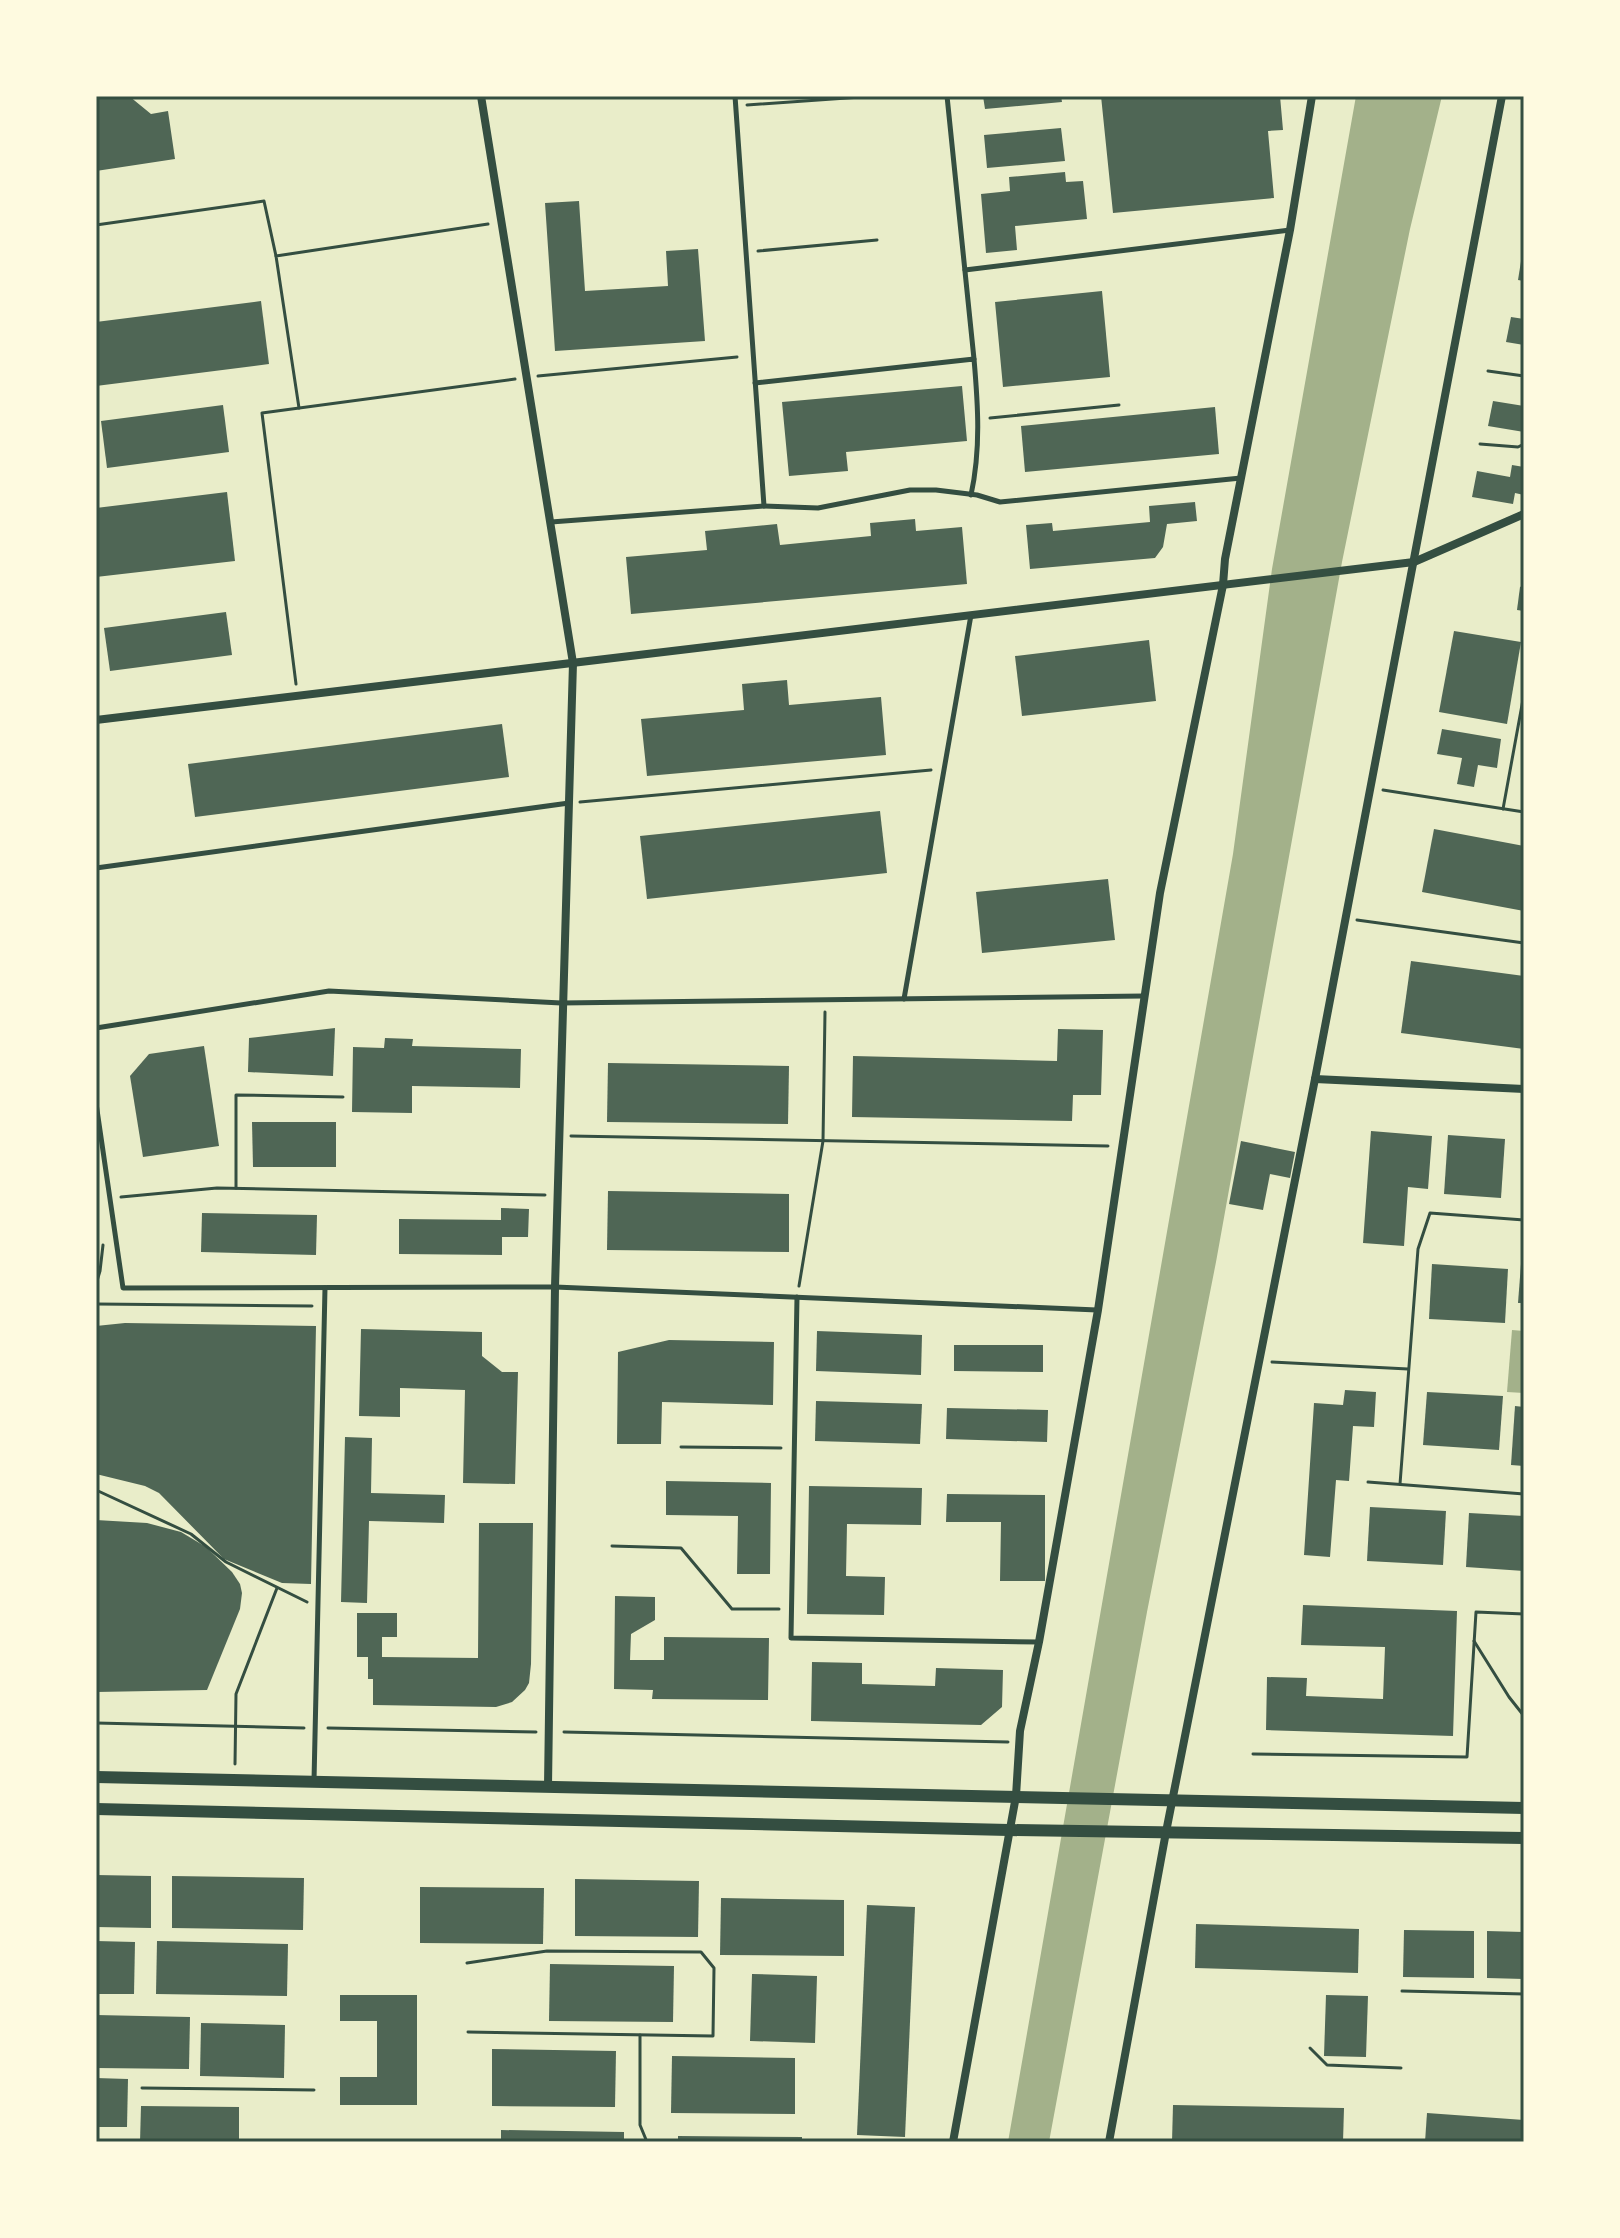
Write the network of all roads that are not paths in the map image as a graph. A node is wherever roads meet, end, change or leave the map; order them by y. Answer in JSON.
{"nodes":[{"id":1,"x":481,"y":96,"type":"edge"},
{"id":2,"x":735,"y":96,"type":"edge"},
{"id":3,"x":947,"y":96,"type":"edge"},
{"id":4,"x":1312,"y":96,"type":"edge"},
{"id":5,"x":1502,"y":96,"type":"edge"},
{"id":6,"x":1290,"y":230,"type":"junction"},
{"id":7,"x":965,"y":270,"type":"junction"},
{"id":8,"x":974,"y":359,"type":"junction"},
{"id":9,"x":755,"y":383,"type":"junction"},
{"id":10,"x":1241,"y":478,"type":"junction"},
{"id":11,"x":971,"y":495,"type":"junction"},
{"id":12,"x":764,"y":506,"type":"junction"},
{"id":13,"x":1524,"y":514,"type":"edge"},
{"id":14,"x":550,"y":522,"type":"junction"},
{"id":15,"x":1414,"y":562,"type":"junction"},
{"id":16,"x":1223,"y":585,"type":"junction"},
{"id":17,"x":971,"y":615,"type":"junction"},
{"id":18,"x":573,"y":663,"type":"junction"},
{"id":19,"x":96,"y":720,"type":"edge"},
{"id":20,"x":569,"y":803,"type":"junction"},
{"id":21,"x":96,"y":868,"type":"edge"},
{"id":22,"x":1146,"y":996,"type":"junction"},
{"id":23,"x":904,"y":999,"type":"junction"},
{"id":24,"x":563,"y":1003,"type":"junction"},
{"id":25,"x":96,"y":1028,"type":"edge"},
{"id":26,"x":1315,"y":1079,"type":"junction"},
{"id":27,"x":1524,"y":1089,"type":"edge"},
{"id":28,"x":96,"y":1103,"type":"edge"},
{"id":29,"x":555,"y":1287,"type":"junction"},
{"id":30,"x":325,"y":1288,"type":"junction"},
{"id":31,"x":797,"y":1297,"type":"junction"},
{"id":32,"x":1098,"y":1310,"type":"junction"},
{"id":33,"x":1039,"y":1642,"type":"junction"},
{"id":34,"x":96,"y":1777,"type":"edge"},
{"id":35,"x":314,"y":1781,"type":"junction"},
{"id":36,"x":548,"y":1786,"type":"junction"},
{"id":37,"x":1016,"y":1796,"type":"junction"},
{"id":38,"x":1173,"y":1799,"type":"junction"},
{"id":39,"x":1524,"y":1808,"type":"edge"},
{"id":40,"x":96,"y":1809,"type":"edge"},
{"id":41,"x":1009,"y":1830,"type":"junction"},
{"id":42,"x":1166,"y":1832,"type":"junction"},
{"id":43,"x":1524,"y":1838,"type":"edge"},
{"id":44,"x":953,"y":2142,"type":"edge"},
{"id":45,"x":1109,"y":2142,"type":"edge"}],
"edges":[{"from":1,"to":14,"type":"street"},
{"from":2,"to":9,"type":"lane"},
{"from":3,"to":7,"type":"lane"},
{"from":4,"to":6,"type":"street"},
{"from":5,"to":15,"type":"street"},
{"from":6,"to":7,"type":"lane"},
{"from":6,"to":10,"type":"street"},
{"from":7,"to":8,"type":"lane"},
{"from":8,"to":9,"type":"lane"},
{"from":8,"to":11,"type":"lane"},
{"from":9,"to":12,"type":"lane"},
{"from":10,"to":11,"type":"lane"},
{"from":10,"to":16,"type":"street"},
{"from":11,"to":12,"type":"lane"},
{"from":12,"to":14,"type":"lane"},
{"from":13,"to":15,"type":"street"},
{"from":14,"to":18,"type":"street"},
{"from":15,"to":16,"type":"street"},
{"from":15,"to":26,"type":"street"},
{"from":16,"to":17,"type":"street"},
{"from":16,"to":22,"type":"street"},
{"from":17,"to":18,"type":"street"},
{"from":17,"to":23,"type":"lane"},
{"from":18,"to":19,"type":"street"},
{"from":18,"to":20,"type":"street"},
{"from":20,"to":21,"type":"lane"},
{"from":20,"to":24,"type":"street"},
{"from":22,"to":23,"type":"lane"},
{"from":22,"to":32,"type":"street"},
{"from":23,"to":24,"type":"lane"},
{"from":24,"to":25,"type":"lane"},
{"from":24,"to":29,"type":"street"},
{"from":26,"to":27,"type":"street"},
{"from":26,"to":38,"type":"street"},
{"from":28,"to":30,"type":"lane"},
{"from":29,"to":30,"type":"lane"},
{"from":29,"to":31,"type":"lane"},
{"from":29,"to":36,"type":"street"},
{"from":30,"to":35,"type":"lane"},
{"from":31,"to":32,"type":"lane"},
{"from":31,"to":33,"type":"lane"},
{"from":32,"to":33,"type":"street"},
{"from":33,"to":37,"type":"street"},
{"from":34,"to":35,"type":"main road"},
{"from":35,"to":36,"type":"main road"},
{"from":36,"to":37,"type":"main road"},
{"from":37,"to":38,"type":"main road"},
{"from":37,"to":41,"type":"street"},
{"from":38,"to":39,"type":"main road"},
{"from":38,"to":42,"type":"street"},
{"from":40,"to":41,"type":"main road"},
{"from":41,"to":42,"type":"main road"},
{"from":41,"to":44,"type":"street"},
{"from":42,"to":43,"type":"main road"},
{"from":42,"to":45,"type":"street"}]}
